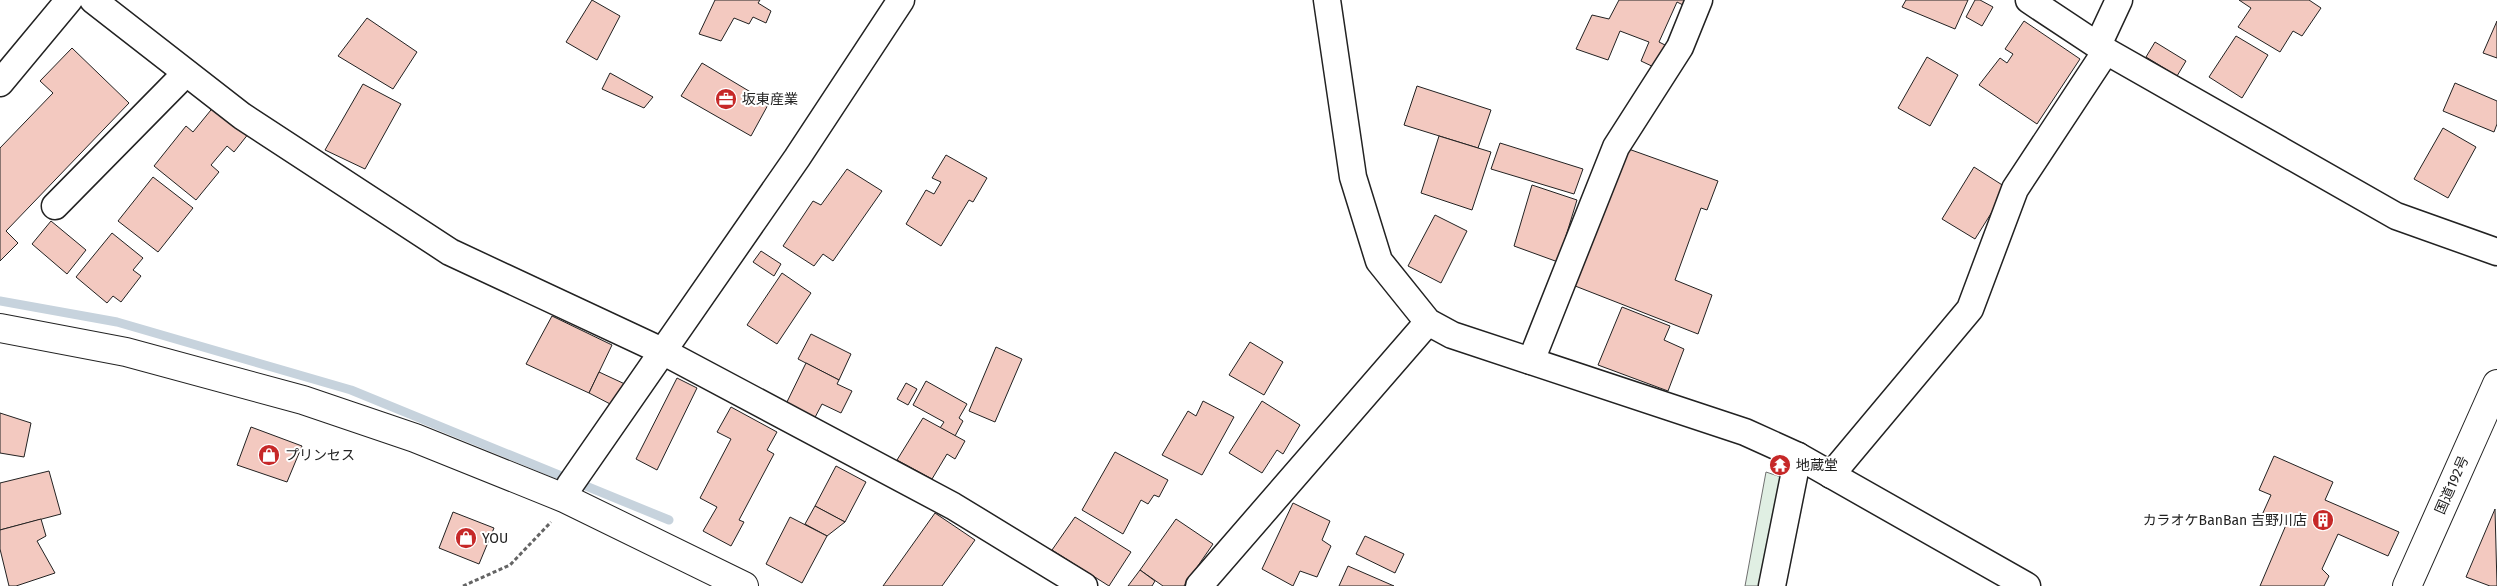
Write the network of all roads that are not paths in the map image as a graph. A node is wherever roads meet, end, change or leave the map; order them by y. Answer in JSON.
{"nodes":[{"id":1,"x":69,"y":0,"type":"edge"},
{"id":2,"x":92,"y":0,"type":"edge"},
{"id":3,"x":901,"y":0,"type":"edge"},
{"id":4,"x":1328,"y":0,"type":"edge"},
{"id":5,"x":1699,"y":0,"type":"edge"},
{"id":6,"x":2029,"y":0,"type":"edge"},
{"id":7,"x":2119,"y":0,"type":"edge"},
{"id":8,"x":2102,"y":48,"type":"junction"},
{"id":9,"x":186,"y":73,"type":"junction"},
{"id":10,"x":0,"y":83,"type":"edge"},
{"id":11,"x":54,"y":206,"type":"dead end"},
{"id":12,"x":2497,"y":252,"type":"edge"},
{"id":13,"x":1428,"y":322,"type":"junction"},
{"id":14,"x":0,"y":328,"type":"edge"},
{"id":15,"x":662,"y":351,"type":"junction"},
{"id":16,"x":1531,"y":361,"type":"junction"},
{"id":17,"x":2497,"y":384,"type":"edge"},
{"id":18,"x":1798,"y":456,"type":"junction"},
{"id":19,"x":1831,"y":475,"type":"junction"},
{"id":20,"x":570,"y":486,"type":"junction"},
{"id":21,"x":744,"y":586,"type":"edge"},
{"id":22,"x":1084,"y":586,"type":"edge"},
{"id":23,"x":1200,"y":586,"type":"edge"},
{"id":24,"x":1772,"y":586,"type":"edge"},
{"id":25,"x":2027,"y":586,"type":"edge"},
{"id":26,"x":2407,"y":586,"type":"edge"}],
"edges":[{"from":1,"to":10,"type":"street"},
{"from":2,"to":9,"type":"street"},
{"from":3,"to":15,"type":"street"},
{"from":4,"to":13,"type":"street"},
{"from":5,"to":16,"type":"street"},
{"from":6,"to":8,"type":"street"},
{"from":7,"to":8,"type":"street"},
{"from":8,"to":12,"type":"street"},
{"from":8,"to":19,"type":"street"},
{"from":9,"to":11,"type":"street"},
{"from":9,"to":15,"type":"street"},
{"from":13,"to":16,"type":"street"},
{"from":13,"to":23,"type":"street"},
{"from":14,"to":20,"type":"main road"},
{"from":15,"to":20,"type":"street"},
{"from":15,"to":22,"type":"street"},
{"from":16,"to":18,"type":"street"},
{"from":17,"to":26,"type":"main road","name":"国道192号"},
{"from":18,"to":19,"type":"street"},
{"from":18,"to":24,"type":"street"},
{"from":19,"to":25,"type":"street"},
{"from":20,"to":21,"type":"main road"}]}
